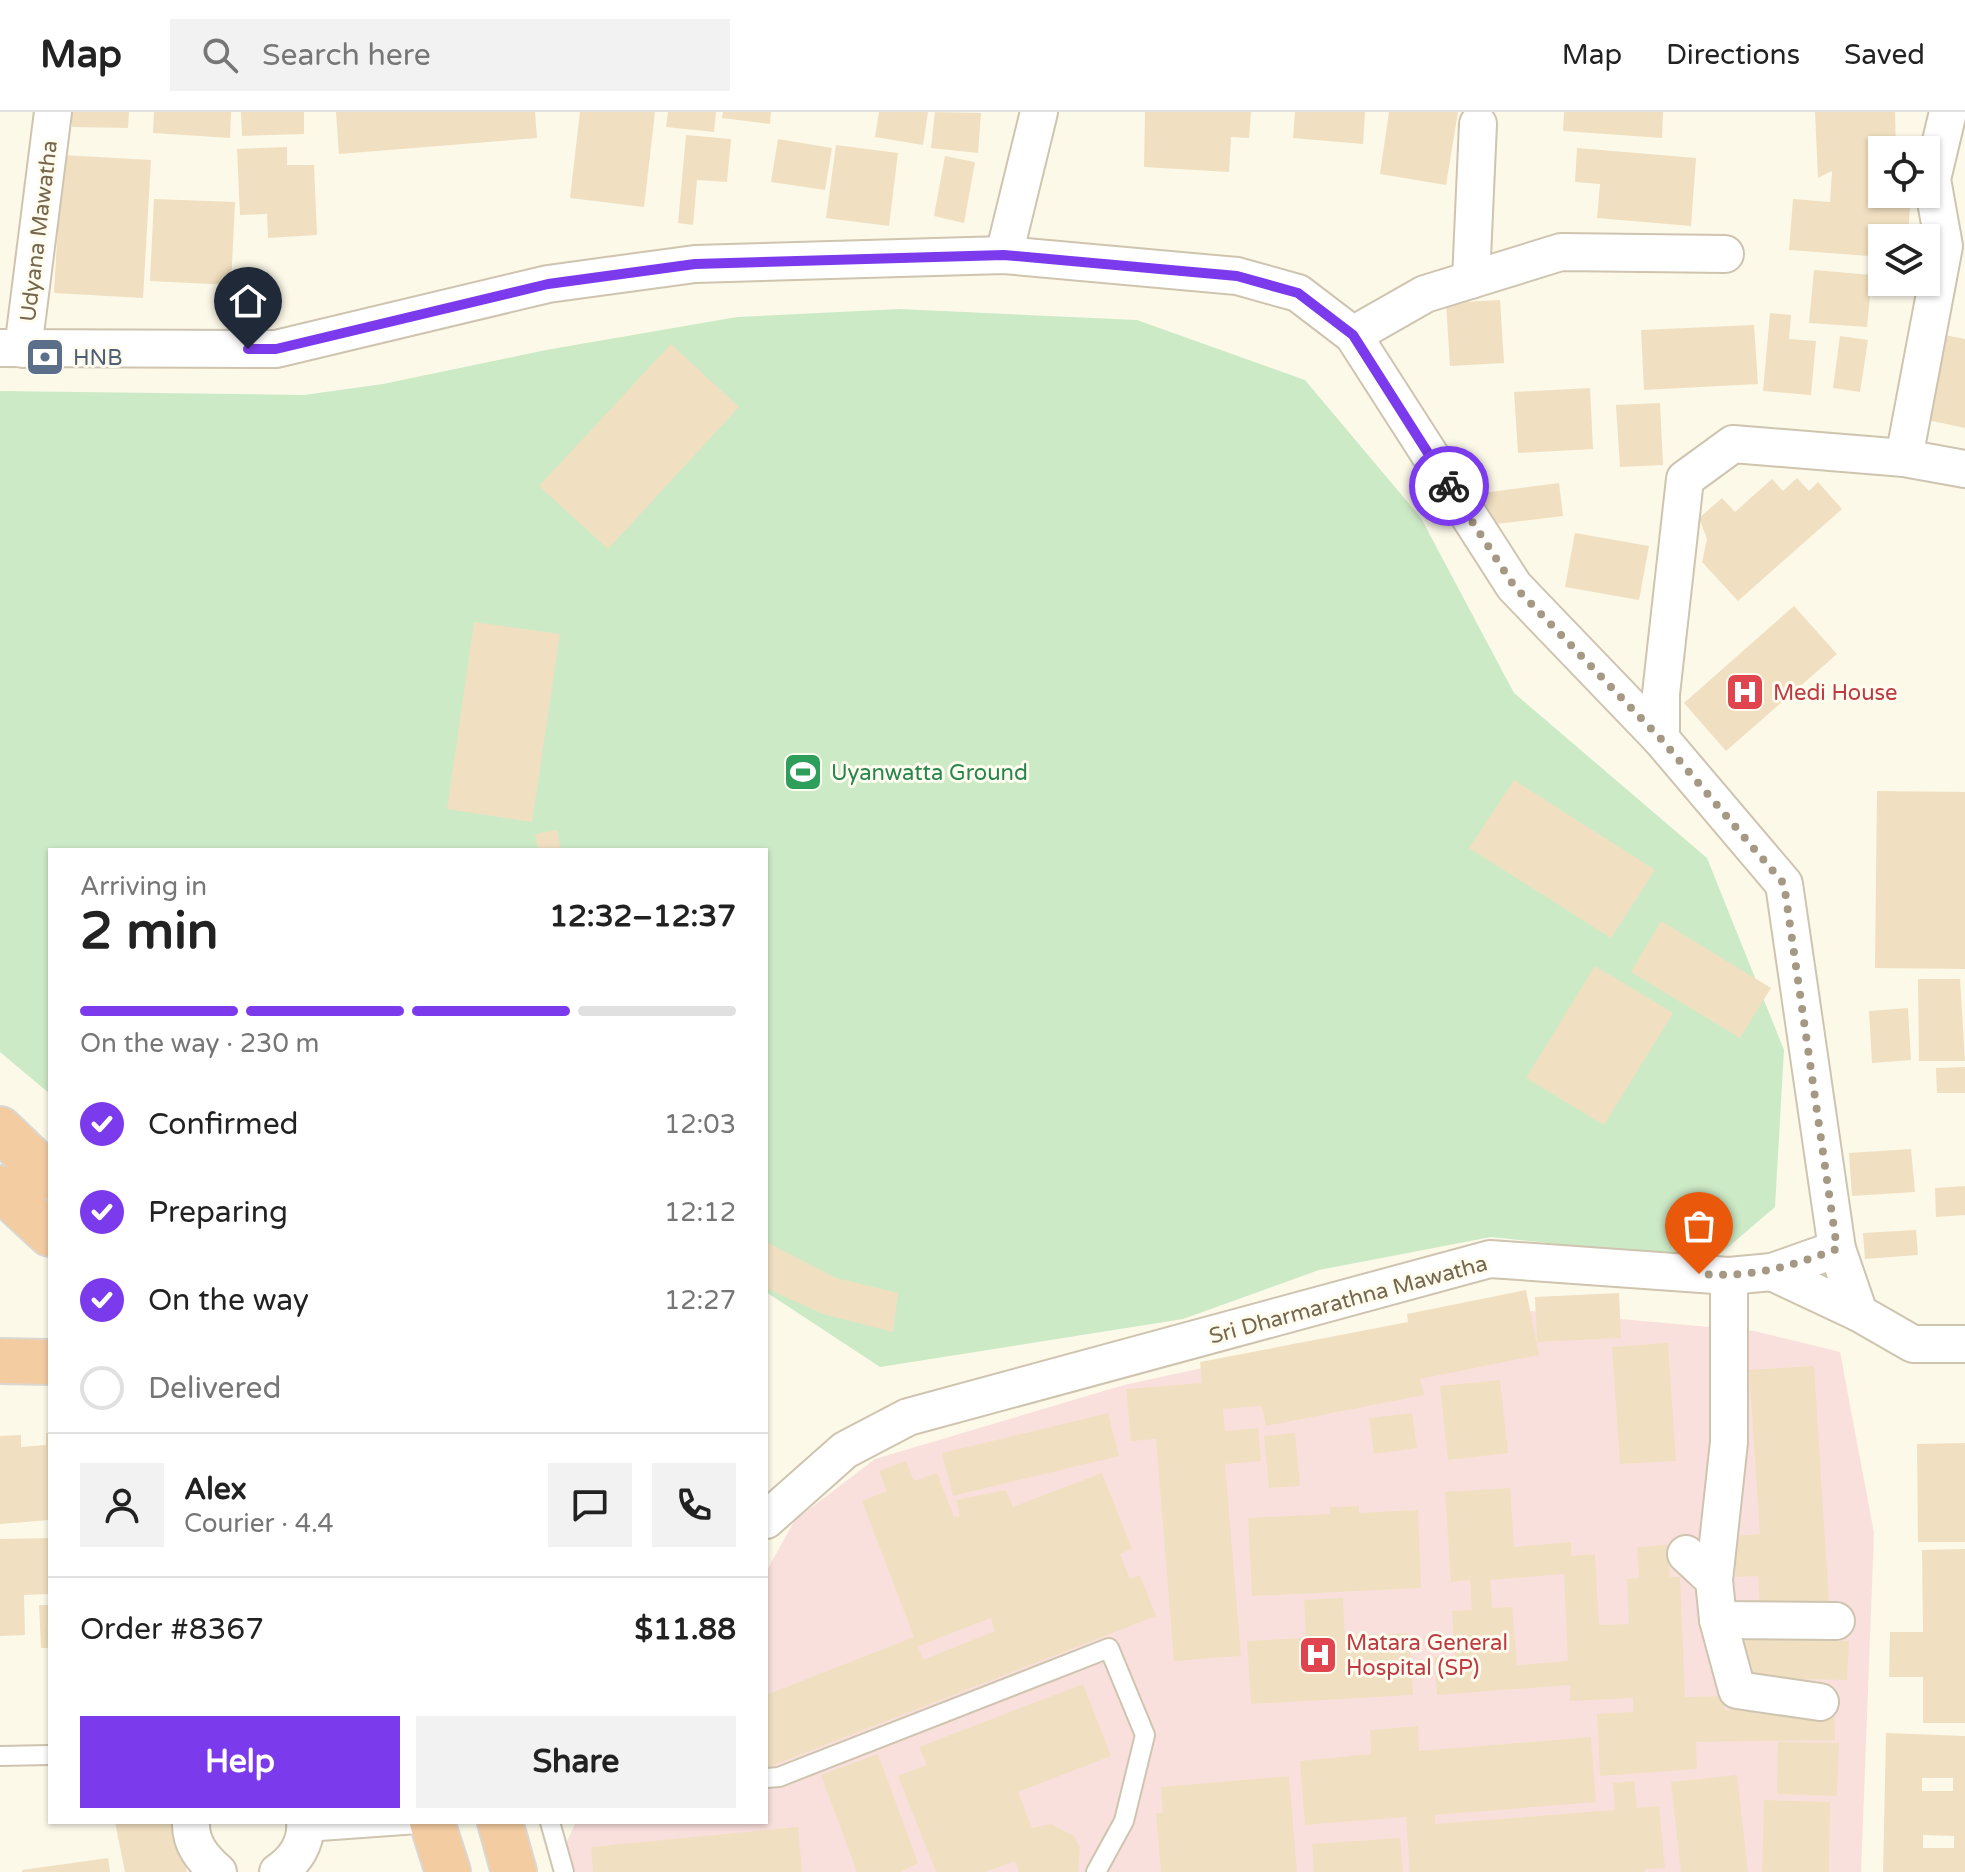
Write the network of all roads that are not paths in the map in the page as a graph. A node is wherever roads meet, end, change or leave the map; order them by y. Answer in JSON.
{"nodes":[{"id":1,"x":53,"y":112,"type":"edge"},
{"id":2,"x":1039,"y":112,"type":"edge"},
{"id":3,"x":1948,"y":112,"type":"edge"},
{"id":4,"x":1478,"y":124,"type":"dead end"},
{"id":5,"x":1725,"y":254,"type":"dead end"},
{"id":6,"x":1004,"y":255,"type":"junction"},
{"id":7,"x":1471,"y":280,"type":"junction"},
{"id":8,"x":1353,"y":335,"type":"junction"},
{"id":9,"x":11,"y":349,"type":"edge"},
{"id":10,"x":1904,"y":458,"type":"junction"},
{"id":11,"x":1965,"y":469,"type":"edge"},
{"id":12,"x":1661,"y":739,"type":"junction"},
{"id":13,"x":0,"y":1129,"type":"edge"},
{"id":14,"x":48,"y":1175,"type":"edge"},
{"id":15,"x":0,"y":1188,"type":"edge"},
{"id":16,"x":0,"y":1204,"type":"edge"},
{"id":17,"x":48,"y":1233,"type":"edge"},
{"id":18,"x":48,"y":1234,"type":"edge"},
{"id":19,"x":1837,"y":1249,"type":"junction"},
{"id":20,"x":1772,"y":1272,"type":"junction"},
{"id":21,"x":1729,"y":1276,"type":"junction"},
{"id":22,"x":1859,"y":1313,"type":"junction"},
{"id":23,"x":1965,"y":1344,"type":"edge"},
{"id":24,"x":0,"y":1361,"type":"edge"},
{"id":25,"x":48,"y":1362,"type":"edge"},
{"id":26,"x":768,"y":1518,"type":"edge"},
{"id":27,"x":1686,"y":1554,"type":"dead end"},
{"id":28,"x":1714,"y":1580,"type":"junction"},
{"id":29,"x":1718,"y":1620,"type":"junction"},
{"id":30,"x":1836,"y":1621,"type":"dead end"},
{"id":31,"x":1820,"y":1702,"type":"dead end"},
{"id":32,"x":48,"y":1755,"type":"edge"},
{"id":33,"x":0,"y":1756,"type":"edge"},
{"id":34,"x":768,"y":1778,"type":"edge"},
{"id":35,"x":191,"y":1824,"type":"edge"},
{"id":36,"x":383,"y":1824,"type":"edge"},
{"id":37,"x":435,"y":1824,"type":"edge"},
{"id":38,"x":501,"y":1824,"type":"edge"},
{"id":39,"x":551,"y":1824,"type":"edge"},
{"id":40,"x":306,"y":1827,"type":"edge"},
{"id":41,"x":218,"y":1872,"type":"edge"},
{"id":42,"x":278,"y":1872,"type":"edge"},
{"id":43,"x":448,"y":1872,"type":"edge"},
{"id":44,"x":514,"y":1872,"type":"edge"},
{"id":45,"x":564,"y":1872,"type":"edge"},
{"id":46,"x":1096,"y":1872,"type":"edge"}],
"edges":[{"from":1,"to":9,"type":"street","name":"Udyana Mawatha"},
{"from":2,"to":6,"type":"street"},
{"from":3,"to":10,"type":"street"},
{"from":4,"to":7,"type":"street"},
{"from":5,"to":7,"type":"street"},
{"from":6,"to":8,"type":"street"},
{"from":6,"to":9,"type":"street"},
{"from":7,"to":8,"type":"street"},
{"from":8,"to":12,"type":"street"},
{"from":10,"to":11,"type":"street"},
{"from":10,"to":12,"type":"street"},
{"from":12,"to":19,"type":"street"},
{"from":13,"to":14,"type":"highway"},
{"from":15,"to":17,"type":"highway"},
{"from":16,"to":18,"type":"lane"},
{"from":19,"to":20,"type":"street","name":"Sri Dharmarathna Mawatha"},
{"from":19,"to":22,"type":"street"},
{"from":20,"to":21,"type":"street","name":"Sri Dharmarathna Mawatha"},
{"from":20,"to":22,"type":"street"},
{"from":21,"to":26,"type":"street","name":"Sri Dharmarathna Mawatha"},
{"from":21,"to":28,"type":"street"},
{"from":22,"to":23,"type":"street"},
{"from":24,"to":25,"type":"highway"},
{"from":27,"to":28,"type":"street"},
{"from":28,"to":29,"type":"street"},
{"from":29,"to":30,"type":"street"},
{"from":29,"to":31,"type":"street"},
{"from":32,"to":33,"type":"lane"},
{"from":34,"to":46,"type":"lane"},
{"from":35,"to":41,"type":"street"},
{"from":36,"to":40,"type":"lane"},
{"from":37,"to":43,"type":"highway"},
{"from":38,"to":44,"type":"highway"},
{"from":39,"to":45,"type":"lane"},
{"from":40,"to":42,"type":"street"}]}
